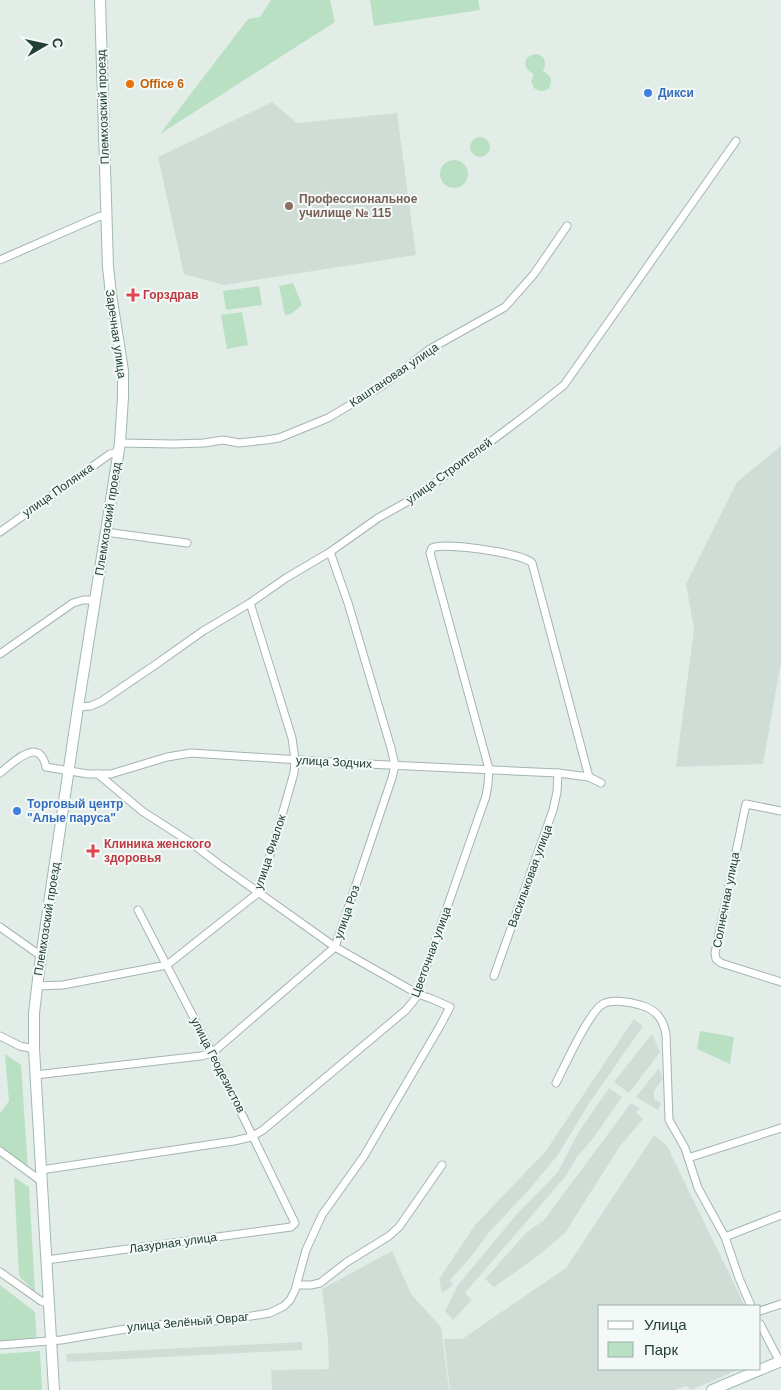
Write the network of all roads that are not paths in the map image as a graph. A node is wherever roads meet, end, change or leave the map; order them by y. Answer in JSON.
{"nodes":[{"id":1,"x":100,"y":0,"type":"edge"},
{"id":2,"x":736,"y":141,"type":"dead end"},
{"id":3,"x":107,"y":215,"type":"junction"},
{"id":4,"x":567,"y":226,"type":"dead end"},
{"id":5,"x":0,"y":260,"type":"edge"},
{"id":6,"x":119,"y":448,"type":"junction"},
{"id":7,"x":0,"y":532,"type":"edge"},
{"id":8,"x":105,"y":532,"type":"junction"},
{"id":9,"x":187,"y":543,"type":"dead end"},
{"id":10,"x":330,"y":552,"type":"junction"},
{"id":11,"x":95,"y":600,"type":"junction"},
{"id":12,"x":250,"y":603,"type":"junction"},
{"id":13,"x":0,"y":654,"type":"edge"},
{"id":14,"x":78,"y":707,"type":"junction"},
{"id":15,"x":295,"y":760,"type":"junction"},
{"id":16,"x":394,"y":765,"type":"junction"},
{"id":17,"x":489,"y":769,"type":"junction"},
{"id":18,"x":69,"y":771,"type":"junction"},
{"id":19,"x":0,"y":772,"type":"edge"},
{"id":20,"x":558,"y":773,"type":"junction"},
{"id":21,"x":98,"y":774,"type":"junction"},
{"id":22,"x":589,"y":777,"type":"junction"},
{"id":23,"x":601,"y":783,"type":"dead end"},
{"id":24,"x":781,"y":811,"type":"edge"},
{"id":25,"x":258,"y":893,"type":"junction"},
{"id":26,"x":138,"y":910,"type":"dead end"},
{"id":27,"x":0,"y":927,"type":"edge"},
{"id":28,"x":335,"y":947,"type":"junction"},
{"id":29,"x":41,"y":956,"type":"junction"},
{"id":30,"x":167,"y":965,"type":"junction"},
{"id":31,"x":494,"y":976,"type":"dead end"},
{"id":32,"x":781,"y":982,"type":"edge"},
{"id":33,"x":37,"y":986,"type":"junction"},
{"id":34,"x":418,"y":994,"type":"junction"},
{"id":35,"x":0,"y":1036,"type":"edge"},
{"id":36,"x":34,"y":1049,"type":"junction"},
{"id":37,"x":212,"y":1053,"type":"junction"},
{"id":38,"x":35,"y":1075,"type":"junction"},
{"id":39,"x":556,"y":1083,"type":"dead end"},
{"id":40,"x":781,"y":1128,"type":"edge"},
{"id":41,"x":253,"y":1136,"type":"junction"},
{"id":42,"x":0,"y":1152,"type":"edge"},
{"id":43,"x":688,"y":1158,"type":"junction"},
{"id":44,"x":442,"y":1164,"type":"dead end"},
{"id":45,"x":41,"y":1176,"type":"junction"},
{"id":46,"x":781,"y":1215,"type":"edge"},
{"id":47,"x":295,"y":1221,"type":"joint"},
{"id":48,"x":725,"y":1238,"type":"junction"},
{"id":49,"x":46,"y":1260,"type":"junction"},
{"id":50,"x":0,"y":1272,"type":"edge"},
{"id":51,"x":297,"y":1285,"type":"junction"},
{"id":52,"x":49,"y":1303,"type":"junction"},
{"id":53,"x":781,"y":1304,"type":"edge"},
{"id":54,"x":751,"y":1305,"type":"edge"},
{"id":55,"x":761,"y":1311,"type":"edge"},
{"id":56,"x":761,"y":1326,"type":"edge"},
{"id":57,"x":51,"y":1341,"type":"junction"},
{"id":58,"x":0,"y":1345,"type":"edge"},
{"id":59,"x":780,"y":1361,"type":"edge"},
{"id":60,"x":761,"y":1369,"type":"edge"},
{"id":61,"x":759,"y":1370,"type":"edge"},
{"id":62,"x":54,"y":1390,"type":"edge"},
{"id":63,"x":712,"y":1390,"type":"edge"}],
"edges":[{"from":1,"to":3,"type":"main road","name":"Племхозский проезд"},
{"from":2,"to":10,"type":"street","name":"улица Строителей"},
{"from":3,"to":5,"type":"street"},
{"from":3,"to":6,"type":"main road","name":"Заречная улица"},
{"from":4,"to":6,"type":"street","name":"Каштановая улица"},
{"from":6,"to":7,"type":"street","name":"улица Полянка"},
{"from":6,"to":8,"type":"main road","name":"Племхозский проезд"},
{"from":8,"to":9,"type":"street"},
{"from":8,"to":11,"type":"main road","name":"Племхозский проезд"},
{"from":10,"to":12,"type":"street","name":"улица Строителей"},
{"from":10,"to":16,"type":"street","name":"улица Роз"},
{"from":11,"to":13,"type":"street"},
{"from":11,"to":14,"type":"main road","name":"Племхозский проезд"},
{"from":12,"to":14,"type":"street","name":"улица Строителей"},
{"from":12,"to":15,"type":"street","name":"улица Фиалок"},
{"from":14,"to":18,"type":"main road","name":"Племхозский проезд"},
{"from":15,"to":16,"type":"street","name":"улица Зодчих"},
{"from":15,"to":21,"type":"street","name":"улица Зодчих"},
{"from":15,"to":25,"type":"street","name":"улица Фиалок"},
{"from":16,"to":17,"type":"street","name":"улица Зодчих"},
{"from":16,"to":28,"type":"street","name":"улица Роз"},
{"from":17,"to":20,"type":"street","name":"улица Зодчих"},
{"from":17,"to":22,"type":"street","name":"Цветочная улица"},
{"from":17,"to":34,"type":"street","name":"Цветочная улица"},
{"from":18,"to":19,"type":"street","name":"улица Зодчих"},
{"from":18,"to":21,"type":"street","name":"улица Зодчих"},
{"from":18,"to":29,"type":"main road","name":"Племхозский проезд"},
{"from":20,"to":22,"type":"street","name":"улица Зодчих"},
{"from":20,"to":31,"type":"street","name":"Васильковая улица"},
{"from":21,"to":25,"type":"street"},
{"from":22,"to":23,"type":"street","name":"улица Зодчих"},
{"from":24,"to":32,"type":"street","name":"Солнечная улица"},
{"from":25,"to":28,"type":"street"},
{"from":25,"to":30,"type":"street","name":"улица Фиалок"},
{"from":26,"to":30,"type":"street","name":"улица Геодезистов"},
{"from":27,"to":29,"type":"street"},
{"from":28,"to":34,"type":"street"},
{"from":28,"to":37,"type":"street","name":"улица Роз"},
{"from":29,"to":33,"type":"main road","name":"Племхозский проезд"},
{"from":30,"to":33,"type":"street","name":"улица Фиалок"},
{"from":30,"to":37,"type":"street","name":"улица Геодезистов"},
{"from":33,"to":36,"type":"main road","name":"Племхозский проезд"},
{"from":34,"to":41,"type":"street","name":"Цветочная улица"},
{"from":34,"to":51,"type":"street"},
{"from":35,"to":36,"type":"street"},
{"from":36,"to":38,"type":"main road","name":"Племхозский проезд"},
{"from":37,"to":38,"type":"street"},
{"from":37,"to":41,"type":"street","name":"улица Геодезистов"},
{"from":38,"to":45,"type":"main road","name":"Племхозский проезд"},
{"from":39,"to":43,"type":"street"},
{"from":40,"to":43,"type":"street"},
{"from":41,"to":45,"type":"street","name":"Цветочная улица"},
{"from":41,"to":47,"type":"street","name":"улица Геодезистов"},
{"from":42,"to":45,"type":"street"},
{"from":43,"to":48,"type":"street"},
{"from":44,"to":51,"type":"street"},
{"from":45,"to":49,"type":"main road","name":"Племхозский проезд"},
{"from":46,"to":48,"type":"street"},
{"from":47,"to":49,"type":"street","name":"Лазурная улица"},
{"from":48,"to":54,"type":"street"},
{"from":49,"to":52,"type":"main road","name":"Племхозский проезд"},
{"from":50,"to":52,"type":"street"},
{"from":51,"to":57,"type":"street","name":"улица Зелёный Овраг"},
{"from":52,"to":57,"type":"main road","name":"Племхозский проезд"},
{"from":53,"to":55,"type":"street"},
{"from":56,"to":59,"type":"street"},
{"from":57,"to":58,"type":"street","name":"улица Зелёный Овраг"},
{"from":57,"to":62,"type":"main road","name":"Племхозский проезд"},
{"from":59,"to":60,"type":"main road"},
{"from":61,"to":63,"type":"main road"}]}
